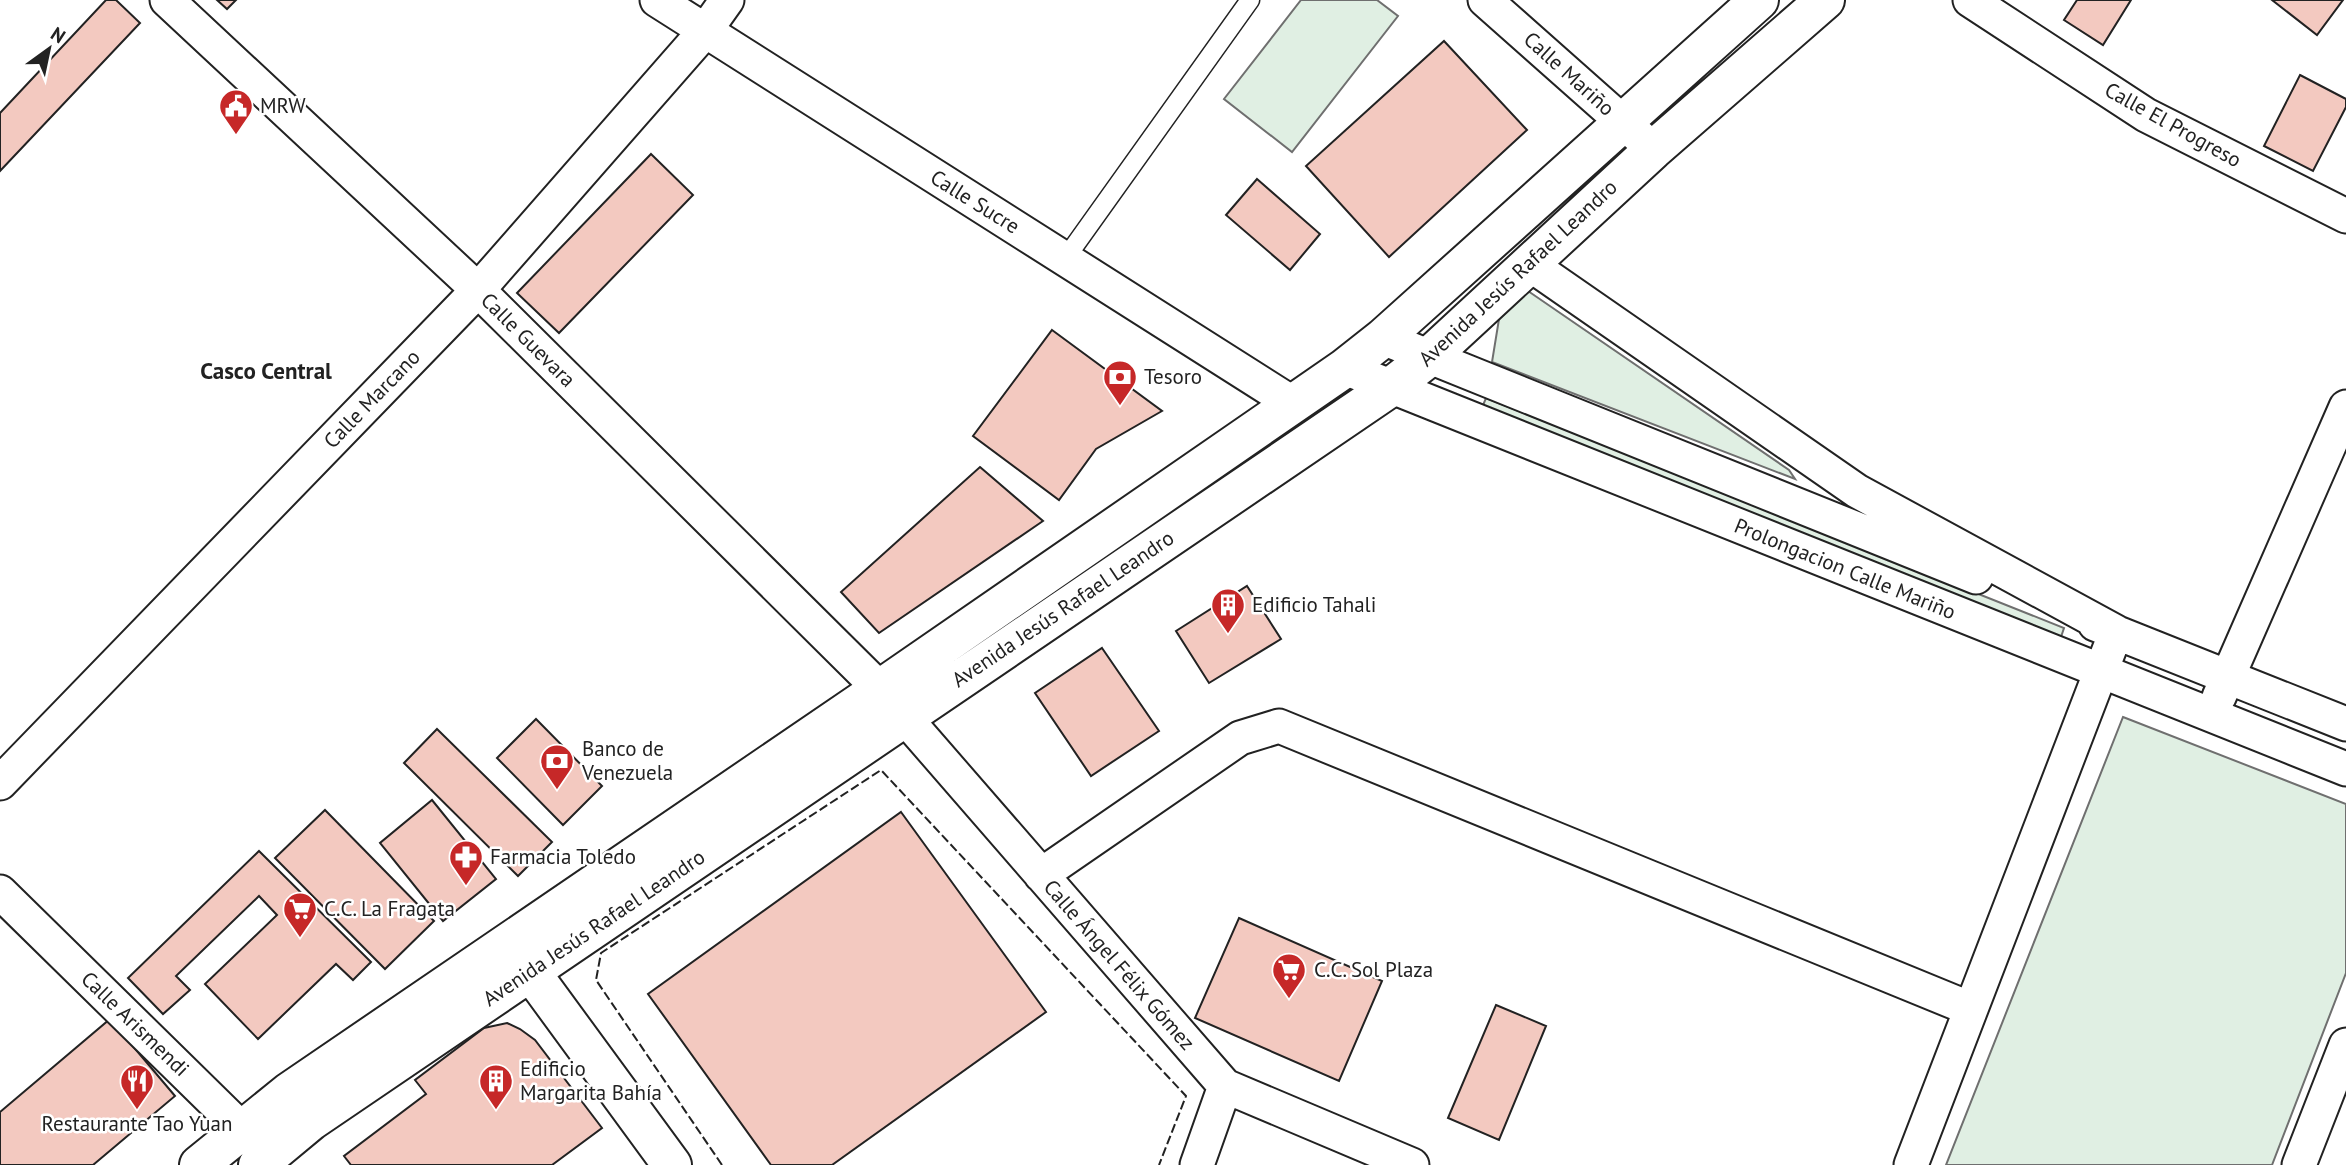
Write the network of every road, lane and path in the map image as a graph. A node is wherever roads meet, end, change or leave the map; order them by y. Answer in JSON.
{"nodes":[{"id":1,"x":167,"y":0,"type":"edge"},
{"id":2,"x":657,"y":0,"type":"edge"},
{"id":3,"x":727,"y":0,"type":"edge"},
{"id":4,"x":1250,"y":0,"type":"edge"},
{"id":5,"x":1485,"y":0,"type":"edge"},
{"id":6,"x":1759,"y":0,"type":"edge"},
{"id":7,"x":1825,"y":0,"type":"edge"},
{"id":8,"x":1970,"y":0,"type":"edge"},
{"id":9,"x":705,"y":31,"type":"junction"},
{"id":10,"x":1623,"y":122,"type":"junction"},
{"id":11,"x":1653,"y":150,"type":"junction"},
{"id":12,"x":2346,"y":216,"type":"edge"},
{"id":13,"x":1065,"y":259,"type":"junction"},
{"id":14,"x":1528,"y":264,"type":"junction"},
{"id":15,"x":478,"y":290,"type":"junction"},
{"id":16,"x":1383,"y":338,"type":"junction"},
{"id":17,"x":1428,"y":358,"type":"junction"},
{"id":18,"x":1345,"y":368,"type":"junction"},
{"id":19,"x":1391,"y":387,"type":"junction"},
{"id":20,"x":1292,"y":403,"type":"junction"},
{"id":21,"x":2346,"y":407,"type":"edge"},
{"id":22,"x":2116,"y":632,"type":"junction"},
{"id":23,"x":2101,"y":671,"type":"junction"},
{"id":24,"x":2228,"y":677,"type":"junction"},
{"id":25,"x":892,"y":703,"type":"junction"},
{"id":26,"x":2211,"y":715,"type":"junction"},
{"id":27,"x":2346,"y":724,"type":"edge"},
{"id":28,"x":2346,"y":769,"type":"edge"},
{"id":29,"x":0,"y":783,"type":"edge"},
{"id":30,"x":1041,"y":875,"type":"junction"},
{"id":31,"x":0,"y":892,"type":"edge"},
{"id":32,"x":520,"y":957,"type":"junction"},
{"id":33,"x":1971,"y":1009,"type":"junction"},
{"id":34,"x":2346,"y":1045,"type":"edge"},
{"id":35,"x":1224,"y":1086,"type":"junction"},
{"id":36,"x":243,"y":1129,"type":"junction"},
{"id":37,"x":267,"y":1163,"type":"edge"},
{"id":38,"x":2303,"y":1164,"type":"edge"},
{"id":39,"x":199,"y":1165,"type":"edge"},
{"id":40,"x":671,"y":1165,"type":"edge"},
{"id":41,"x":1197,"y":1165,"type":"edge"},
{"id":42,"x":1412,"y":1165,"type":"edge"},
{"id":43,"x":1911,"y":1165,"type":"edge"}],
"edges":[{"from":1,"to":15,"type":"street","name":"Calle Guevara"},
{"from":2,"to":9,"type":"street","name":"Calle Sucre"},
{"from":3,"to":9,"type":"street","name":"Calle Marcano"},
{"from":4,"to":13,"type":"lane"},
{"from":5,"to":10,"type":"street","name":"Calle Mariño"},
{"from":6,"to":10,"type":"main road","name":"Avenida Jesús Rafael Leandro"},
{"from":7,"to":11,"type":"main road","name":"Avenida Jesús Rafael Leandro"},
{"from":8,"to":12,"type":"street","name":"Calle El Progreso"},
{"from":9,"to":13,"type":"street","name":"Calle Sucre"},
{"from":9,"to":15,"type":"street","name":"Calle Marcano"},
{"from":10,"to":11,"type":"street","name":"Calle Mariño"},
{"from":10,"to":16,"type":"main road","name":"Avenida Jesús Rafael Leandro"},
{"from":11,"to":14,"type":"main road","name":"Avenida Jesús Rafael Leandro"},
{"from":13,"to":20,"type":"street","name":"Calle Sucre"},
{"from":14,"to":17,"type":"main road","name":"Avenida Jesús Rafael Leandro"},
{"from":14,"to":22,"type":"street"},
{"from":15,"to":25,"type":"street","name":"Calle Guevara"},
{"from":15,"to":29,"type":"street","name":"Calle Marcano"},
{"from":16,"to":17,"type":"street","name":"Prolongacion Calle Mariño"},
{"from":16,"to":18,"type":"main road","name":"Avenida Jesús Rafael Leandro"},
{"from":17,"to":19,"type":"main road","name":"Avenida Jesús Rafael Leandro"},
{"from":17,"to":22,"type":"street","name":"Prolongacion Calle Mariño"},
{"from":18,"to":19,"type":"street","name":"Prolongacion Calle Mariño"},
{"from":18,"to":20,"type":"main road","name":"Avenida Jesús Rafael Leandro"},
{"from":19,"to":23,"type":"street","name":"Prolongacion Calle Mariño"},
{"from":19,"to":25,"type":"main road","name":"Avenida Jesús Rafael Leandro"},
{"from":20,"to":25,"type":"main road","name":"Avenida Jesús Rafael Leandro"},
{"from":21,"to":24,"type":"street"},
{"from":22,"to":23,"type":"street"},
{"from":22,"to":24,"type":"street","name":"Prolongacion Calle Mariño"},
{"from":23,"to":26,"type":"street","name":"Prolongacion Calle Mariño"},
{"from":23,"to":33,"type":"street"},
{"from":24,"to":26,"type":"street"},
{"from":24,"to":27,"type":"street","name":"Prolongacion Calle Mariño"},
{"from":25,"to":30,"type":"street","name":"Calle Ángel Félix Gómez"},
{"from":25,"to":32,"type":"main road","name":"Avenida Jesús Rafael Leandro"},
{"from":26,"to":28,"type":"street","name":"Prolongacion Calle Mariño"},
{"from":30,"to":33,"type":"street"},
{"from":30,"to":35,"type":"street","name":"Calle Ángel Félix Gómez"},
{"from":31,"to":36,"type":"street","name":"Calle Arismendi"},
{"from":32,"to":36,"type":"main road","name":"Avenida Jesús Rafael Leandro"},
{"from":32,"to":37,"type":"main road","name":"Avenida Jesús Rafael Leandro"},
{"from":32,"to":40,"type":"main road"},
{"from":33,"to":43,"type":"street"},
{"from":34,"to":38,"type":"street"},
{"from":35,"to":41,"type":"street"},
{"from":35,"to":42,"type":"street","name":"Calle Ángel Félix Gómez"},
{"from":36,"to":37,"type":"street","name":"Calle Arismendi"},
{"from":36,"to":39,"type":"main road","name":"Avenida Jesús Rafael Leandro"}]}
